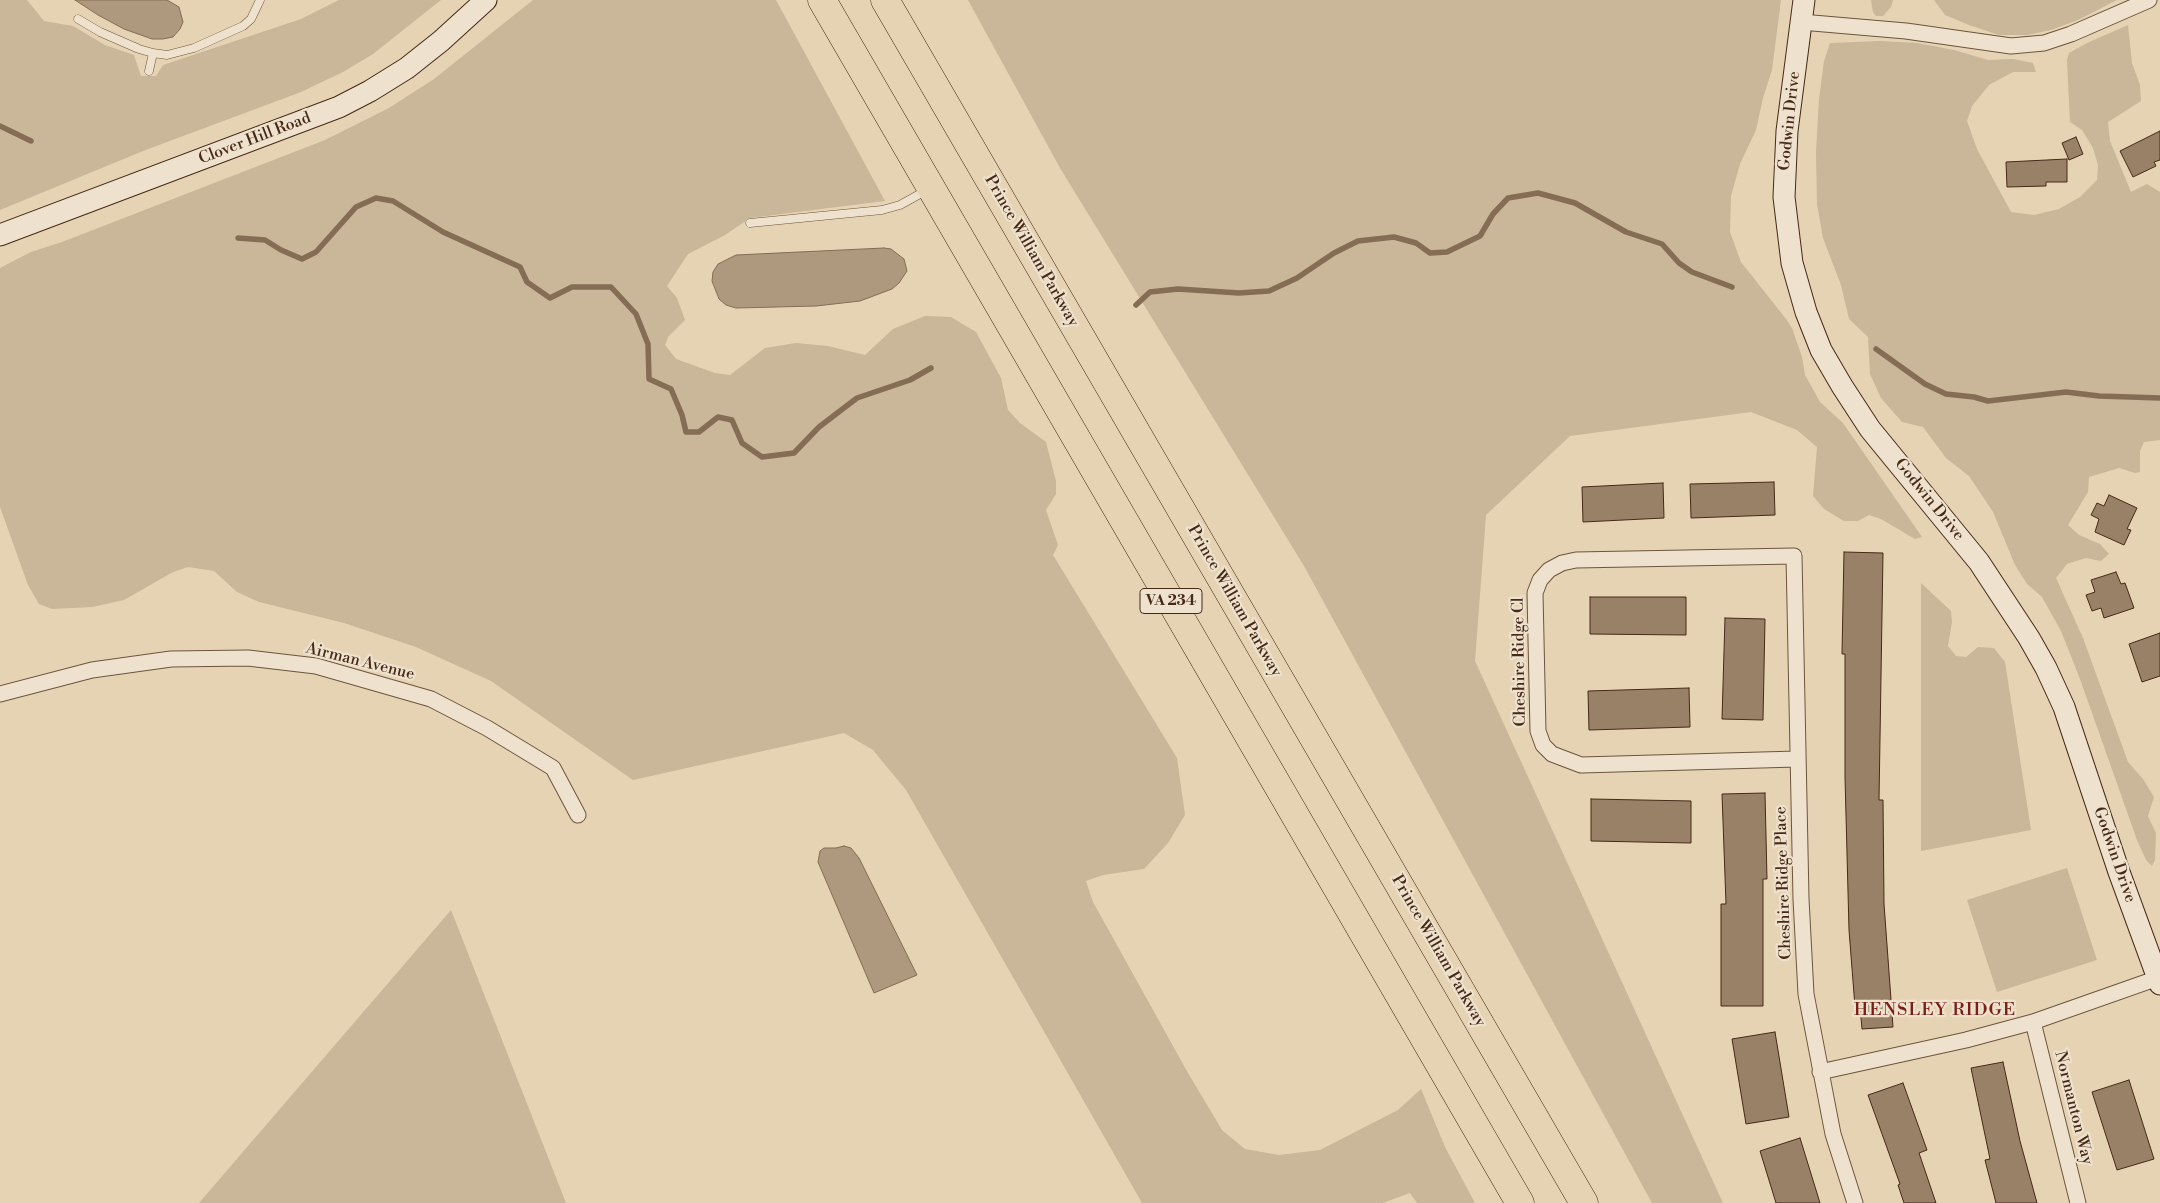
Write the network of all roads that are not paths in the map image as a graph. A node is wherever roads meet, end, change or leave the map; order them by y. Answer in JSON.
{"nodes":[{"id":1,"x":260,"y":0,"type":"edge"},
{"id":2,"x":486,"y":0,"type":"edge"},
{"id":3,"x":822,"y":0,"type":"edge"},
{"id":4,"x":885,"y":0,"type":"edge"},
{"id":5,"x":1804,"y":0,"type":"edge"},
{"id":6,"x":2149,"y":0,"type":"edge"},
{"id":7,"x":78,"y":19,"type":"dead end"},
{"id":8,"x":1801,"y":22,"type":"junction"},
{"id":9,"x":153,"y":53,"type":"junction"},
{"id":10,"x":149,"y":71,"type":"dead end"},
{"id":11,"x":931,"y":188,"type":"junction"},
{"id":12,"x":750,"y":223,"type":"dead end"},
{"id":13,"x":0,"y":235,"type":"edge"},
{"id":14,"x":1794,"y":556,"type":"joint"},
{"id":15,"x":0,"y":694,"type":"edge"},
{"id":16,"x":1797,"y":759,"type":"junction"},
{"id":17,"x":578,"y":815,"type":"dead end"},
{"id":18,"x":2159,"y":981,"type":"edge"},
{"id":19,"x":2033,"y":1022,"type":"junction"},
{"id":20,"x":1820,"y":1072,"type":"junction"},
{"id":21,"x":1520,"y":1203,"type":"edge"},
{"id":22,"x":1584,"y":1203,"type":"edge"},
{"id":23,"x":1855,"y":1203,"type":"edge"},
{"id":24,"x":2078,"y":1203,"type":"edge"}],
"edges":[{"from":1,"to":9,"type":"lane"},
{"from":2,"to":13,"type":"street","name":"Clover Hill Road"},
{"from":3,"to":11,"type":"highway","number":"VA 234"},
{"from":4,"to":22,"type":"highway","name":"Prince William Parkway","number":"VA 234"},
{"from":5,"to":8,"type":"street","name":"Godwin Drive"},
{"from":6,"to":8,"type":"street"},
{"from":7,"to":9,"type":"lane"},
{"from":8,"to":18,"type":"street","name":"Godwin Drive"},
{"from":9,"to":10,"type":"lane"},
{"from":11,"to":12,"type":"lane"},
{"from":11,"to":21,"type":"highway","number":"VA 234"},
{"from":14,"to":16,"type":"street","name":"Cheshire Ridge Place"},
{"from":14,"to":16,"type":"street","name":"Cheshire Ridge Cl"},
{"from":15,"to":17,"type":"street","name":"Airman Avenue"},
{"from":16,"to":20,"type":"street","name":"Cheshire Ridge Place"},
{"from":18,"to":19,"type":"street"},
{"from":19,"to":20,"type":"street"},
{"from":19,"to":24,"type":"street","name":"Normanton Way"},
{"from":20,"to":23,"type":"street","name":"Cheshire Ridge Place"}]}
